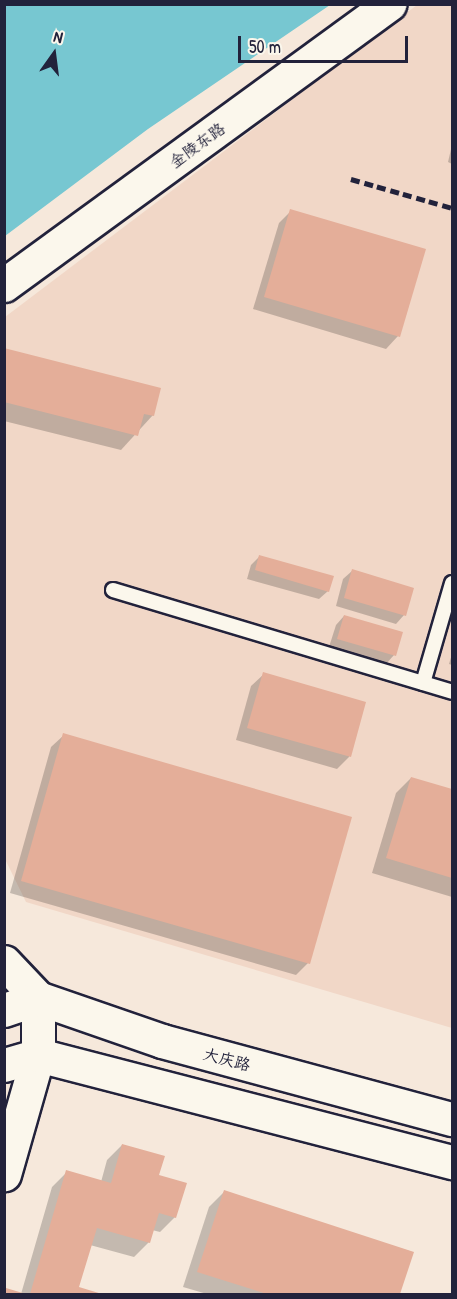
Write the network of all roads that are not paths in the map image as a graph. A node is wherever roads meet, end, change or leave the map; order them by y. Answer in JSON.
{"nodes":[{"id":1,"x":390,"y":4,"type":"edge"},
{"id":2,"x":4,"y":285,"type":"edge"},
{"id":3,"x":453,"y":583,"type":"edge"},
{"id":4,"x":112,"y":590,"type":"dead end"},
{"id":5,"x":423,"y":683,"type":"junction"},
{"id":6,"x":453,"y":692,"type":"edge"},
{"id":7,"x":4,"y":962,"type":"edge"},
{"id":8,"x":38,"y":998,"type":"junction"},
{"id":9,"x":4,"y":1010,"type":"edge"},
{"id":10,"x":38,"y":1055,"type":"junction"},
{"id":11,"x":4,"y":1065,"type":"edge"},
{"id":12,"x":453,"y":1119,"type":"edge"},
{"id":13,"x":453,"y":1162,"type":"edge"},
{"id":14,"x":4,"y":1174,"type":"edge"}],
"edges":[{"from":1,"to":2,"type":"main road","name":"金陵东路"},
{"from":3,"to":5,"type":"lane"},
{"from":4,"to":5,"type":"lane"},
{"from":5,"to":6,"type":"lane"},
{"from":7,"to":8,"type":"main road"},
{"from":8,"to":9,"type":"main road"},
{"from":8,"to":10,"type":"main road"},
{"from":8,"to":12,"type":"main road","name":"大庆路"},
{"from":10,"to":11,"type":"main road"},
{"from":10,"to":13,"type":"main road"},
{"from":10,"to":14,"type":"main road"}]}
